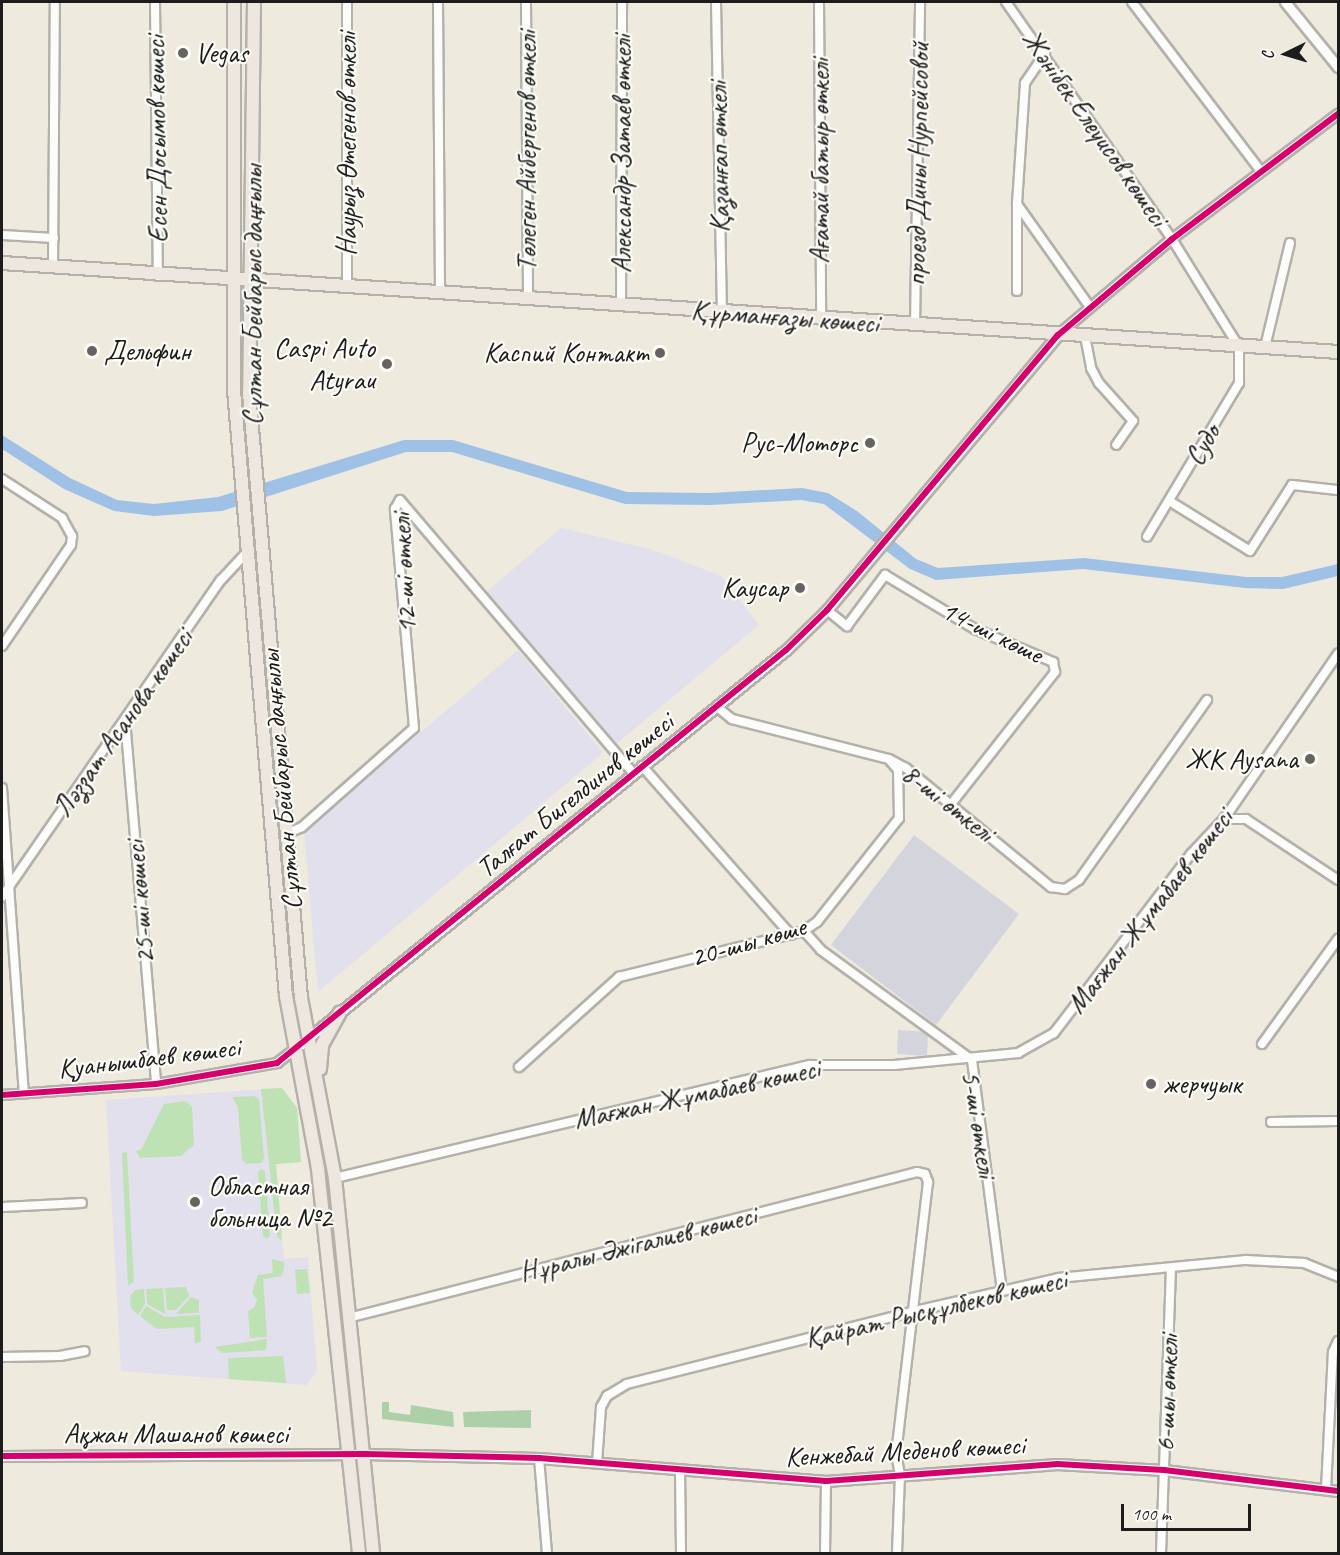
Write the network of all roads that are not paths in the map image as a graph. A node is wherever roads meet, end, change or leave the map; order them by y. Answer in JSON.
{"nodes":[{"id":1,"x":55,"y":2,"type":"edge"},
{"id":2,"x":155,"y":2,"type":"edge"},
{"id":3,"x":234,"y":2,"type":"edge"},
{"id":4,"x":254,"y":2,"type":"edge"},
{"id":5,"x":347,"y":2,"type":"edge"},
{"id":6,"x":438,"y":2,"type":"edge"},
{"id":7,"x":526,"y":2,"type":"edge"},
{"id":8,"x":622,"y":2,"type":"edge"},
{"id":9,"x":716,"y":2,"type":"edge"},
{"id":10,"x":819,"y":2,"type":"edge"},
{"id":11,"x":920,"y":2,"type":"edge"},
{"id":12,"x":1006,"y":2,"type":"edge"},
{"id":13,"x":1132,"y":2,"type":"edge"},
{"id":14,"x":1285,"y":2,"type":"edge"},
{"id":15,"x":1045,"y":53,"type":"junction"},
{"id":16,"x":1338,"y":68,"type":"edge"},
{"id":17,"x":1338,"y":114,"type":"edge"},
{"id":18,"x":1260,"y":170,"type":"junction"},
{"id":19,"x":1017,"y":204,"type":"junction"},
{"id":20,"x":2,"y":235,"type":"edge"},
{"id":21,"x":54,"y":238,"type":"junction"},
{"id":22,"x":1172,"y":239,"type":"junction"},
{"id":23,"x":1290,"y":243,"type":"dead end"},
{"id":24,"x":253,"y":256,"type":"junction"},
{"id":25,"x":232,"y":261,"type":"junction"},
{"id":26,"x":2,"y":263,"type":"edge"},
{"id":27,"x":53,"y":268,"type":"junction"},
{"id":28,"x":158,"y":276,"type":"junction"},
{"id":29,"x":209,"y":279,"type":"junction"},
{"id":30,"x":232,"y":280,"type":"junction"},
{"id":31,"x":253,"y":280,"type":"junction"},
{"id":32,"x":279,"y":282,"type":"junction"},
{"id":33,"x":346,"y":287,"type":"junction"},
{"id":34,"x":1017,"y":291,"type":"dead end"},
{"id":35,"x":440,"y":294,"type":"junction"},
{"id":36,"x":528,"y":300,"type":"junction"},
{"id":37,"x":621,"y":306,"type":"junction"},
{"id":38,"x":233,"y":307,"type":"junction"},
{"id":39,"x":1090,"y":307,"type":"junction"},
{"id":40,"x":252,"y":312,"type":"junction"},
{"id":41,"x":722,"y":313,"type":"junction"},
{"id":42,"x":821,"y":320,"type":"junction"},
{"id":43,"x":915,"y":326,"type":"junction"},
{"id":44,"x":1058,"y":335,"type":"junction"},
{"id":45,"x":1085,"y":336,"type":"junction"},
{"id":46,"x":1239,"y":347,"type":"junction"},
{"id":47,"x":1265,"y":347,"type":"junction"},
{"id":48,"x":1338,"y":352,"type":"edge"},
{"id":49,"x":1116,"y":445,"type":"dead end"},
{"id":50,"x":2,"y":480,"type":"edge"},
{"id":51,"x":1338,"y":490,"type":"edge"},
{"id":52,"x":1171,"y":502,"type":"junction"},
{"id":53,"x":1147,"y":537,"type":"dead end"},
{"id":54,"x":248,"y":551,"type":"junction"},
{"id":55,"x":827,"y":610,"type":"junction"},
{"id":56,"x":2,"y":646,"type":"edge"},
{"id":57,"x":1338,"y":654,"type":"edge"},
{"id":58,"x":1208,"y":700,"type":"dead end"},
{"id":59,"x":717,"y":707,"type":"junction"},
{"id":60,"x":125,"y":720,"type":"junction"},
{"id":61,"x":889,"y":759,"type":"junction"},
{"id":62,"x":642,"y":766,"type":"junction"},
{"id":63,"x":634,"y":774,"type":"junction"},
{"id":64,"x":2,"y":788,"type":"edge"},
{"id":65,"x":952,"y":803,"type":"junction"},
{"id":66,"x":1224,"y":819,"type":"junction"},
{"id":67,"x":285,"y":834,"type":"junction"},
{"id":68,"x":1338,"y":880,"type":"edge"},
{"id":69,"x":9,"y":886,"type":"junction"},
{"id":70,"x":2,"y":897,"type":"edge"},
{"id":71,"x":804,"y":931,"type":"junction"},
{"id":72,"x":791,"y":935,"type":"junction"},
{"id":73,"x":1338,"y":939,"type":"edge"},
{"id":74,"x":340,"y":1013,"type":"junction"},
{"id":75,"x":309,"y":1039,"type":"junction"},
{"id":76,"x":1262,"y":1044,"type":"dead end"},
{"id":77,"x":296,"y":1048,"type":"junction"},
{"id":78,"x":972,"y":1060,"type":"junction"},
{"id":79,"x":519,"y":1066,"type":"dead end"},
{"id":80,"x":156,"y":1084,"type":"junction"},
{"id":81,"x":321,"y":1091,"type":"junction"},
{"id":82,"x":24,"y":1093,"type":"junction"},
{"id":83,"x":2,"y":1095,"type":"edge"},
{"id":84,"x":1338,"y":1121,"type":"edge"},
{"id":85,"x":1271,"y":1122,"type":"dead end"},
{"id":86,"x":925,"y":1174,"type":"joint"},
{"id":87,"x":335,"y":1178,"type":"junction"},
{"id":88,"x":82,"y":1203,"type":"dead end"},
{"id":89,"x":2,"y":1207,"type":"edge"},
{"id":90,"x":1171,"y":1269,"type":"junction"},
{"id":91,"x":1338,"y":1277,"type":"edge"},
{"id":92,"x":1002,"y":1290,"type":"junction"},
{"id":93,"x":911,"y":1312,"type":"junction"},
{"id":94,"x":352,"y":1317,"type":"junction"},
{"id":95,"x":1338,"y":1341,"type":"edge"},
{"id":96,"x":85,"y":1351,"type":"dead end"},
{"id":97,"x":2,"y":1357,"type":"edge"},
{"id":98,"x":365,"y":1454,"type":"junction"},
{"id":99,"x":350,"y":1455,"type":"junction"},
{"id":100,"x":2,"y":1456,"type":"edge"},
{"id":101,"x":539,"y":1458,"type":"junction"},
{"id":102,"x":597,"y":1463,"type":"junction"},
{"id":103,"x":680,"y":1470,"type":"junction"},
{"id":104,"x":1164,"y":1470,"type":"junction"},
{"id":105,"x":900,"y":1475,"type":"junction"},
{"id":106,"x":826,"y":1481,"type":"junction"},
{"id":107,"x":1326,"y":1489,"type":"junction"},
{"id":108,"x":1338,"y":1491,"type":"edge"},
{"id":109,"x":359,"y":1554,"type":"edge"},
{"id":110,"x":373,"y":1554,"type":"edge"},
{"id":111,"x":547,"y":1554,"type":"edge"},
{"id":112,"x":681,"y":1554,"type":"edge"},
{"id":113,"x":825,"y":1554,"type":"edge"},
{"id":114,"x":897,"y":1554,"type":"edge"},
{"id":115,"x":1161,"y":1554,"type":"edge"}],
"edges":[{"from":1,"to":21,"type":"street"},
{"from":2,"to":28,"type":"street","name":"Есен Досымов көшесі"},
{"from":3,"to":25,"type":"main road","name":"Сұлтан Бейбарыс даңғылы"},
{"from":4,"to":24,"type":"main road","name":"Сұлтан Бейбарыс даңғылы"},
{"from":5,"to":33,"type":"street","name":"Наурыз Өтегенов өткелі"},
{"from":6,"to":35,"type":"street"},
{"from":7,"to":36,"type":"street","name":"Төлеген Айбергенов өткелі"},
{"from":8,"to":37,"type":"street","name":"Александр Затаев өткелі"},
{"from":9,"to":41,"type":"street","name":"Қазанғап өткелі"},
{"from":10,"to":42,"type":"street","name":"Ағатай батыр өткелі"},
{"from":11,"to":43,"type":"street","name":"проезд Дины Нурпейсовой"},
{"from":12,"to":15,"type":"street","name":"Жәнібек Елеуисов көшесі"},
{"from":13,"to":18,"type":"street"},
{"from":14,"to":16,"type":"street"},
{"from":15,"to":19,"type":"street"},
{"from":15,"to":22,"type":"street","name":"Жәнібек Елеуисов көшесі"},
{"from":17,"to":18,"type":"street"},
{"from":18,"to":22,"type":"street"},
{"from":19,"to":34,"type":"street"},
{"from":19,"to":39,"type":"street"},
{"from":20,"to":21,"type":"street"},
{"from":21,"to":27,"type":"street"},
{"from":22,"to":39,"type":"street"},
{"from":22,"to":46,"type":"street","name":"Жәнібек Елеуисов көшесі"},
{"from":23,"to":47,"type":"street"},
{"from":24,"to":31,"type":"main road","name":"Сұлтан Бейбарыс даңғылы"},
{"from":24,"to":32,"type":"main road"},
{"from":25,"to":29,"type":"main road"},
{"from":25,"to":30,"type":"main road","name":"Сұлтан Бейбарыс даңғылы"},
{"from":26,"to":27,"type":"main road"},
{"from":27,"to":28,"type":"main road"},
{"from":28,"to":29,"type":"main road"},
{"from":29,"to":30,"type":"main road"},
{"from":29,"to":38,"type":"main road"},
{"from":30,"to":31,"type":"main road","name":"Құрманғазы көшесі"},
{"from":30,"to":38,"type":"main road","name":"Сұлтан Бейбарыс даңғылы"},
{"from":31,"to":32,"type":"main road","name":"Құрманғазы көшесі"},
{"from":31,"to":40,"type":"main road","name":"Сұлтан Бейбарыс даңғылы"},
{"from":32,"to":33,"type":"main road","name":"Құрманғазы көшесі"},
{"from":32,"to":40,"type":"main road"},
{"from":33,"to":35,"type":"main road","name":"Құрманғазы көшесі"},
{"from":35,"to":36,"type":"main road","name":"Құрманғазы көшесі"},
{"from":36,"to":37,"type":"main road","name":"Құрманғазы көшесі"},
{"from":37,"to":41,"type":"main road","name":"Құрманғазы көшесі"},
{"from":38,"to":54,"type":"main road","name":"Сұлтан Бейбарыс даңғылы"},
{"from":39,"to":44,"type":"street"},
{"from":40,"to":67,"type":"main road","name":"Сұлтан Бейбарыс даңғылы"},
{"from":41,"to":42,"type":"main road","name":"Құрманғазы көшесі"},
{"from":42,"to":43,"type":"main road","name":"Құрманғазы көшесі"},
{"from":43,"to":44,"type":"main road","name":"Құрманғазы көшесі"},
{"from":44,"to":45,"type":"main road","name":"Құрманғазы көшесі"},
{"from":44,"to":55,"type":"street","name":"Талғат Бигелдинов көшесі"},
{"from":45,"to":46,"type":"main road","name":"Құрманғазы көшесі"},
{"from":45,"to":49,"type":"street"},
{"from":46,"to":47,"type":"main road","name":"Құрманғазы көшесі"},
{"from":46,"to":52,"type":"street","name":"Судо"},
{"from":47,"to":48,"type":"main road","name":"Құрманғазы көшесі"},
{"from":50,"to":56,"type":"street"},
{"from":51,"to":52,"type":"street"},
{"from":52,"to":53,"type":"street","name":"Судо"},
{"from":54,"to":60,"type":"street","name":"Ләззат Асанова көшесі"},
{"from":54,"to":77,"type":"main road","name":"Сұлтан Бейбарыс даңғылы"},
{"from":55,"to":59,"type":"street","name":"Талғат Бигелдинов көшесі"},
{"from":55,"to":65,"type":"street","name":"14-ші көше"},
{"from":57,"to":66,"type":"street","name":"Мағжан Жұмабаев көшесі"},
{"from":58,"to":65,"type":"street","name":"8-ші өткелі"},
{"from":59,"to":61,"type":"street","name":"8-ші өткелі"},
{"from":59,"to":62,"type":"street","name":"Талғат Бигелдинов көшесі"},
{"from":60,"to":69,"type":"street","name":"Ләззат Асанова көшесі"},
{"from":60,"to":80,"type":"street","name":"25-ші көшесі"},
{"from":61,"to":65,"type":"street","name":"8-ші өткелі"},
{"from":61,"to":71,"type":"street","name":"20-шы көше"},
{"from":62,"to":63,"type":"street","name":"Талғат Бигелдинов көшесі"},
{"from":62,"to":72,"type":"street"},
{"from":63,"to":67,"type":"street","name":"12-ші өткелі"},
{"from":63,"to":74,"type":"street","name":"Талғат Бигелдинов көшесі"},
{"from":64,"to":69,"type":"street"},
{"from":66,"to":68,"type":"street"},
{"from":66,"to":78,"type":"street","name":"Мағжан Жұмабаев көшесі"},
{"from":67,"to":75,"type":"main road","name":"Сұлтан Бейбарыс даңғылы"},
{"from":69,"to":70,"type":"street","name":"Ләззат Асанова көшесі"},
{"from":69,"to":82,"type":"street"},
{"from":71,"to":72,"type":"street","name":"20-шы көше"},
{"from":71,"to":78,"type":"street","name":"5-ші өткелі"},
{"from":72,"to":79,"type":"street","name":"20-шы көше"},
{"from":73,"to":76,"type":"street"},
{"from":74,"to":75,"type":"street","name":"Талғат Бигелдинов көшесі"},
{"from":74,"to":81,"type":"main road"},
{"from":75,"to":77,"type":"street","name":"Талғат Бигелдинов көшесі"},
{"from":75,"to":81,"type":"main road","name":"Сұлтан Бейбарыс даңғылы"},
{"from":77,"to":80,"type":"street","name":"Қуанышбаев көшесі"},
{"from":77,"to":99,"type":"main road","name":"Сұлтан Бейбарыс даңғылы"},
{"from":78,"to":87,"type":"street","name":"Мағжан Жұмабаев көшесі"},
{"from":78,"to":92,"type":"street","name":"5-ші өткелі"},
{"from":80,"to":82,"type":"street","name":"Қуанышбаев көшесі"},
{"from":81,"to":87,"type":"main road","name":"Сұлтан Бейбарыс даңғылы"},
{"from":82,"to":83,"type":"street","name":"Қуанышбаев көшесі"},
{"from":84,"to":85,"type":"street"},
{"from":86,"to":93,"type":"street","name":"5-ші өткелі"},
{"from":86,"to":94,"type":"street","name":"Нұралы Әжiгалиев көшесi"},
{"from":87,"to":94,"type":"main road","name":"Сұлтан Бейбарыс даңғылы"},
{"from":88,"to":89,"type":"street"},
{"from":90,"to":91,"type":"street","name":"Қайрат Рысқұлбеков көшесі"},
{"from":90,"to":92,"type":"street","name":"Қайрат Рысқұлбеков көшесі"},
{"from":90,"to":104,"type":"street","name":"6-шы өткелі"},
{"from":92,"to":93,"type":"street","name":"Қайрат Рысқұлбеков көшесі"},
{"from":93,"to":102,"type":"street","name":"Қайрат Рысқұлбеков көшесі"},
{"from":93,"to":105,"type":"street","name":"5-ші өткелі"},
{"from":94,"to":98,"type":"main road","name":"Сұлтан Бейбарыс даңғылы"},
{"from":95,"to":107,"type":"street"},
{"from":96,"to":97,"type":"street"},
{"from":98,"to":99,"type":"street","name":"Ақжан Машанов көшесі"},
{"from":98,"to":101,"type":"street","name":"Кенжебай Меденов көшесі"},
{"from":98,"to":110,"type":"main road","name":"Сұлтан Бейбарыс даңғылы"},
{"from":99,"to":100,"type":"street","name":"Ақжан Машанов көшесі"},
{"from":99,"to":109,"type":"main road","name":"Сұлтан Бейбарыс даңғылы"},
{"from":101,"to":102,"type":"street","name":"Кенжебай Меденов көшесі"},
{"from":101,"to":111,"type":"street"},
{"from":102,"to":103,"type":"street","name":"Кенжебай Меденов көшесі"},
{"from":103,"to":106,"type":"street","name":"Кенжебай Меденов көшесі"},
{"from":103,"to":112,"type":"street"},
{"from":104,"to":105,"type":"street","name":"Кенжебай Меденов көшесі"},
{"from":104,"to":107,"type":"street","name":"Кенжебай Меденов көшесі"},
{"from":104,"to":115,"type":"street","name":"6-шы өткелі"},
{"from":105,"to":106,"type":"street","name":"Кенжебай Меденов көшесі"},
{"from":105,"to":114,"type":"street","name":"5-ші өткелі"},
{"from":106,"to":113,"type":"street"},
{"from":107,"to":108,"type":"street","name":"Кенжебай Меденов көшесі"}]}
